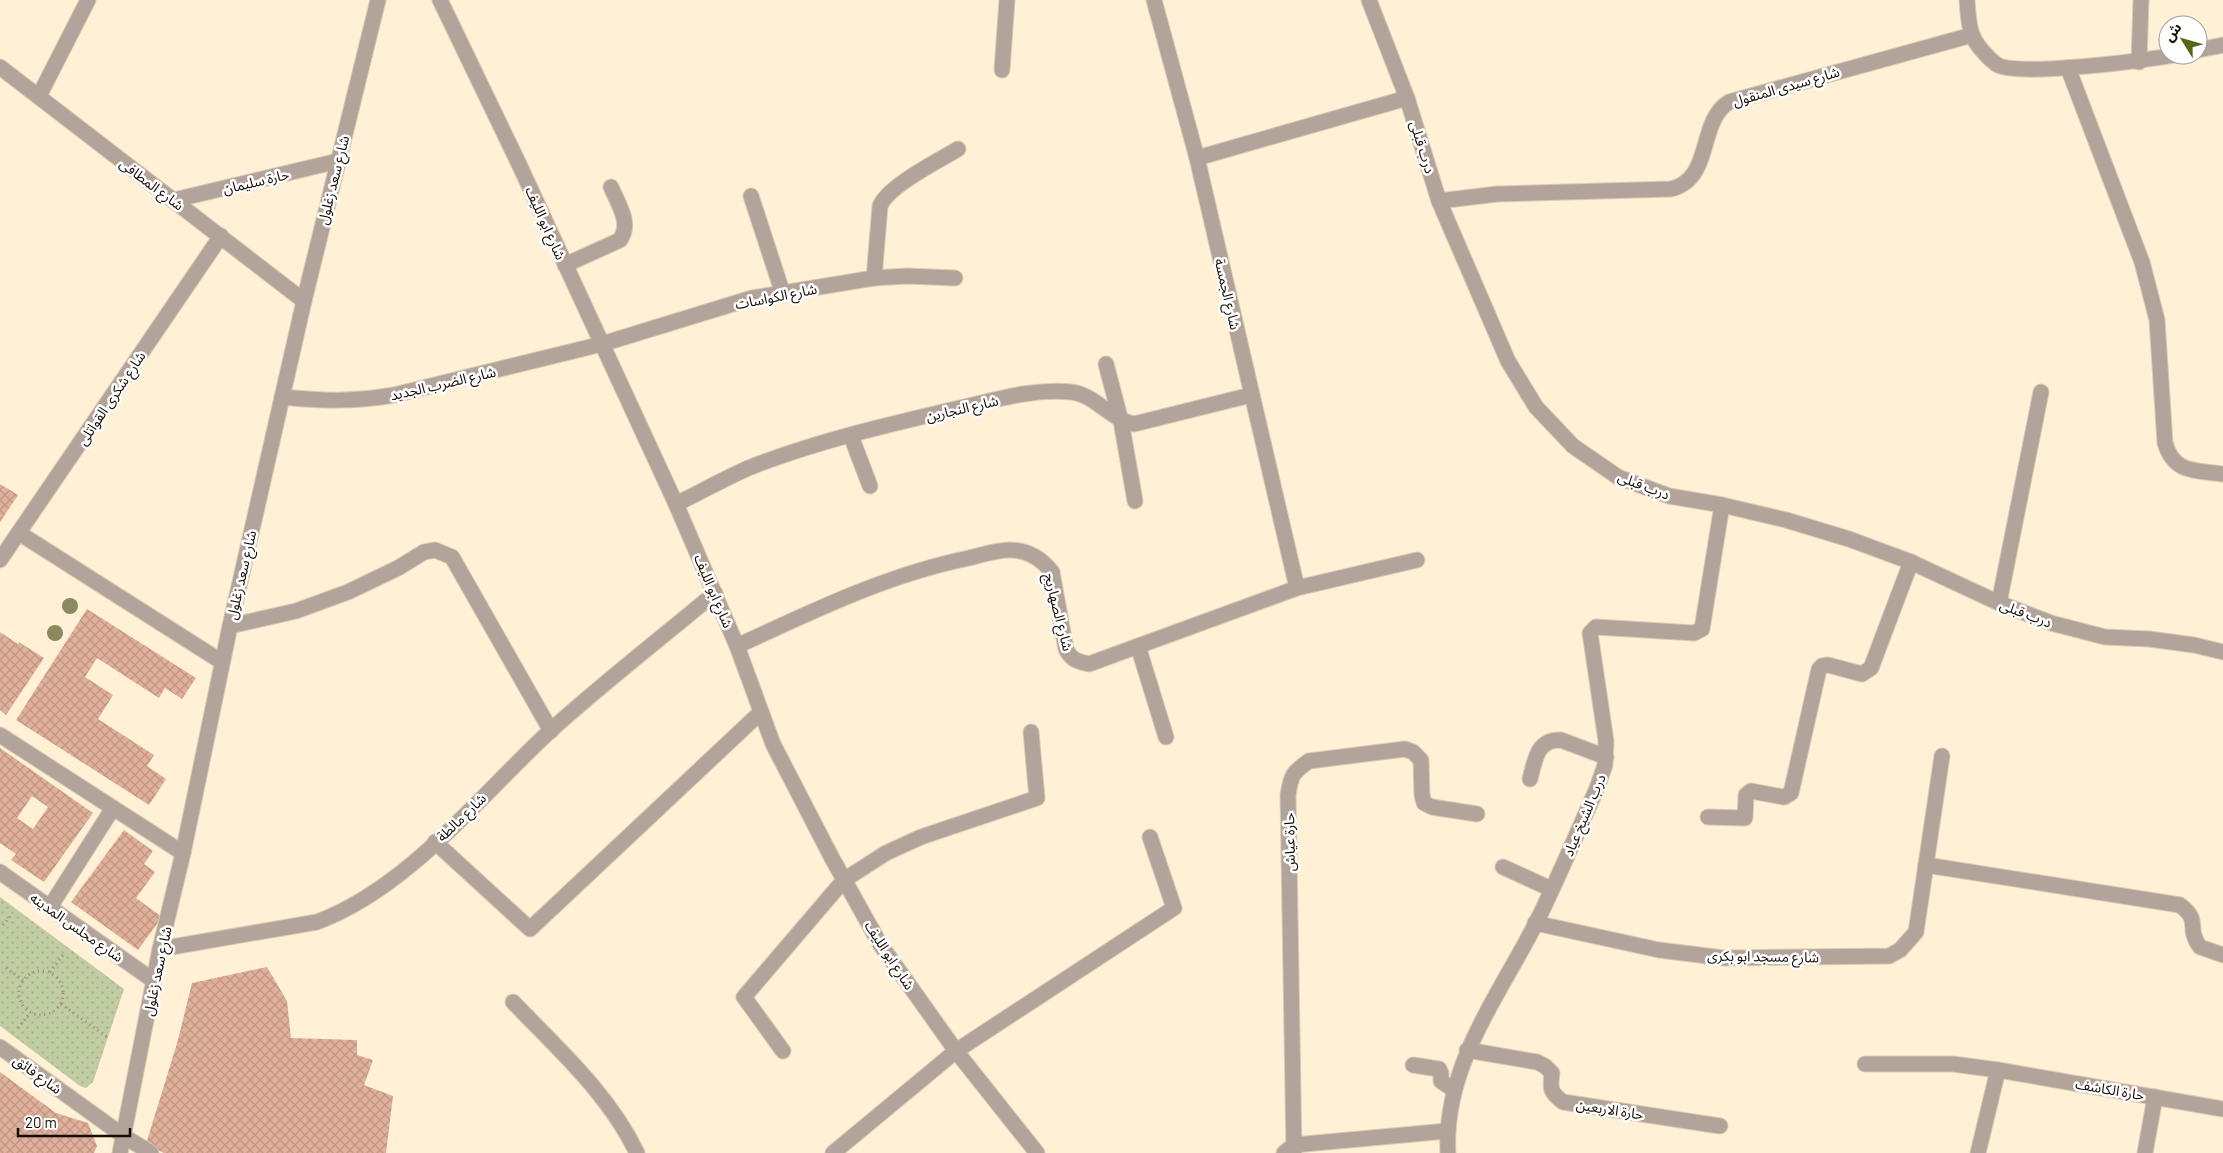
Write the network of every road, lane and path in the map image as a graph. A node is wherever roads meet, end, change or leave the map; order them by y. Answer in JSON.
{"nodes":[{"id":1,"x":88,"y":0,"type":"edge"},
{"id":2,"x":378,"y":0,"type":"edge"},
{"id":3,"x":440,"y":0,"type":"edge"},
{"id":4,"x":1007,"y":0,"type":"edge"},
{"id":5,"x":1154,"y":0,"type":"edge"},
{"id":6,"x":1369,"y":0,"type":"edge"},
{"id":7,"x":1967,"y":0,"type":"edge"},
{"id":8,"x":2141,"y":0,"type":"edge"},
{"id":9,"x":1972,"y":35,"type":"junction"},
{"id":10,"x":2223,"y":45,"type":"edge"},
{"id":11,"x":2208,"y":48,"type":"edge"},
{"id":12,"x":2158,"y":58,"type":"edge"},
{"id":13,"x":2139,"y":62,"type":"junction"},
{"id":14,"x":0,"y":67,"type":"edge"},
{"id":15,"x":2068,"y":68,"type":"junction"},
{"id":16,"x":1002,"y":70,"type":"dead end"},
{"id":17,"x":39,"y":96,"type":"junction"},
{"id":18,"x":1407,"y":98,"type":"junction"},
{"id":19,"x":958,"y":149,"type":"dead end"},
{"id":20,"x":1197,"y":158,"type":"junction"},
{"id":21,"x":338,"y":161,"type":"junction"},
{"id":22,"x":611,"y":187,"type":"dead end"},
{"id":23,"x":751,"y":196,"type":"dead end"},
{"id":24,"x":174,"y":200,"type":"junction"},
{"id":25,"x":1439,"y":201,"type":"junction"},
{"id":26,"x":221,"y":236,"type":"junction"},
{"id":27,"x":565,"y":265,"type":"junction"},
{"id":28,"x":874,"y":278,"type":"junction"},
{"id":29,"x":955,"y":278,"type":"dead end"},
{"id":30,"x":783,"y":294,"type":"junction"},
{"id":31,"x":304,"y":300,"type":"junction"},
{"id":32,"x":602,"y":344,"type":"junction"},
{"id":33,"x":1106,"y":364,"type":"dead end"},
{"id":34,"x":2041,"y":392,"type":"dead end"},
{"id":35,"x":1251,"y":395,"type":"junction"},
{"id":36,"x":282,"y":397,"type":"junction"},
{"id":37,"x":1121,"y":421,"type":"junction"},
{"id":38,"x":851,"y":436,"type":"junction"},
{"id":39,"x":2223,"y":474,"type":"edge"},
{"id":40,"x":870,"y":486,"type":"dead end"},
{"id":41,"x":1135,"y":501,"type":"dead end"},
{"id":42,"x":676,"y":504,"type":"junction"},
{"id":43,"x":1722,"y":505,"type":"junction"},
{"id":44,"x":19,"y":533,"type":"junction"},
{"id":45,"x":0,"y":560,"type":"edge"},
{"id":46,"x":1417,"y":560,"type":"dead end"},
{"id":47,"x":1911,"y":562,"type":"junction"},
{"id":48,"x":1296,"y":588,"type":"junction"},
{"id":49,"x":715,"y":593,"type":"junction"},
{"id":50,"x":1999,"y":603,"type":"junction"},
{"id":51,"x":230,"y":626,"type":"junction"},
{"id":52,"x":737,"y":646,"type":"junction"},
{"id":53,"x":1138,"y":646,"type":"junction"},
{"id":54,"x":2223,"y":652,"type":"edge"},
{"id":55,"x":222,"y":662,"type":"junction"},
{"id":56,"x":761,"y":712,"type":"junction"},
{"id":57,"x":551,"y":731,"type":"junction"},
{"id":58,"x":1031,"y":732,"type":"dead end"},
{"id":59,"x":0,"y":735,"type":"edge"},
{"id":60,"x":1166,"y":737,"type":"dead end"},
{"id":61,"x":1942,"y":756,"type":"dead end"},
{"id":62,"x":1606,"y":757,"type":"junction"},
{"id":63,"x":1530,"y":779,"type":"dead end"},
{"id":64,"x":113,"y":808,"type":"junction"},
{"id":65,"x":1476,"y":814,"type":"dead end"},
{"id":66,"x":1708,"y":817,"type":"dead end"},
{"id":67,"x":1150,"y":837,"type":"dead end"},
{"id":68,"x":435,"y":842,"type":"junction"},
{"id":69,"x":183,"y":853,"type":"junction"},
{"id":70,"x":1926,"y":865,"type":"junction"},
{"id":71,"x":1504,"y":867,"type":"dead end"},
{"id":72,"x":0,"y":872,"type":"edge"},
{"id":73,"x":844,"y":880,"type":"junction"},
{"id":74,"x":1552,"y":889,"type":"junction"},
{"id":75,"x":50,"y":907,"type":"junction"},
{"id":76,"x":16,"y":909,"type":"dead end"},
{"id":77,"x":1535,"y":923,"type":"junction"},
{"id":78,"x":3,"y":925,"type":"dead end"},
{"id":79,"x":68,"y":948,"type":"dead end"},
{"id":80,"x":160,"y":949,"type":"junction"},
{"id":81,"x":2223,"y":955,"type":"edge"},
{"id":82,"x":6,"y":968,"type":"dead end"},
{"id":83,"x":50,"y":972,"type":"junction"},
{"id":84,"x":23,"y":980,"type":"junction"},
{"id":85,"x":154,"y":981,"type":"junction"},
{"id":86,"x":513,"y":1002,"type":"dead end"},
{"id":87,"x":60,"y":1004,"type":"junction"},
{"id":88,"x":30,"y":1012,"type":"junction"},
{"id":89,"x":13,"y":1036,"type":"dead end"},
{"id":90,"x":107,"y":1037,"type":"dead end"},
{"id":91,"x":0,"y":1047,"type":"edge"},
{"id":92,"x":1467,"y":1050,"type":"junction"},
{"id":93,"x":783,"y":1051,"type":"dead end"},
{"id":94,"x":956,"y":1051,"type":"junction"},
{"id":95,"x":1865,"y":1064,"type":"dead end"},
{"id":96,"x":1413,"y":1065,"type":"dead end"},
{"id":97,"x":1998,"y":1070,"type":"junction"},
{"id":98,"x":1454,"y":1090,"type":"junction"},
{"id":99,"x":2155,"y":1097,"type":"junction"},
{"id":100,"x":2223,"y":1109,"type":"edge"},
{"id":101,"x":1720,"y":1126,"type":"dead end"},
{"id":102,"x":1447,"y":1131,"type":"junction"},
{"id":103,"x":125,"y":1137,"type":"junction"},
{"id":104,"x":1291,"y":1150,"type":"edge"},
{"id":105,"x":120,"y":1153,"type":"edge"},
{"id":106,"x":150,"y":1153,"type":"edge"},
{"id":107,"x":637,"y":1153,"type":"edge"},
{"id":108,"x":833,"y":1153,"type":"edge"},
{"id":109,"x":1036,"y":1153,"type":"edge"},
{"id":110,"x":1448,"y":1153,"type":"edge"},
{"id":111,"x":1978,"y":1153,"type":"edge"},
{"id":112,"x":2145,"y":1153,"type":"edge"}],
"edges":[{"from":1,"to":17,"type":"street"},
{"from":2,"to":21,"type":"street","name":"شارع سعد زغلول"},
{"from":3,"to":27,"type":"street","name":"شارع ابو الليف"},
{"from":4,"to":16,"type":"street"},
{"from":5,"to":20,"type":"street","name":"شارع الجمسة"},
{"from":6,"to":18,"type":"street","name":"درب قبلى"},
{"from":7,"to":9,"type":"street"},
{"from":8,"to":13,"type":"street"},
{"from":9,"to":15,"type":"street"},
{"from":9,"to":25,"type":"street","name":"شارع سيدى المنقول"},
{"from":10,"to":11,"type":"street"},
{"from":12,"to":13,"type":"street"},
{"from":13,"to":15,"type":"street"},
{"from":14,"to":17,"type":"street","name":"شارع المطافى"},
{"from":15,"to":39,"type":"street"},
{"from":17,"to":24,"type":"street","name":"شارع المطافى"},
{"from":18,"to":20,"type":"street"},
{"from":18,"to":25,"type":"street","name":"درب قبلى"},
{"from":19,"to":28,"type":"street"},
{"from":20,"to":35,"type":"street","name":"شارع الجمسة"},
{"from":21,"to":24,"type":"street","name":"حارة سليمان"},
{"from":21,"to":31,"type":"street","name":"شارع سعد زغلول"},
{"from":22,"to":27,"type":"street"},
{"from":23,"to":30,"type":"street"},
{"from":24,"to":26,"type":"street","name":"شارع المطافى"},
{"from":25,"to":43,"type":"street","name":"درب قبلى"},
{"from":26,"to":31,"type":"street","name":"شارع المطافى"},
{"from":26,"to":44,"type":"street","name":"شارع شكرى القواتلى"},
{"from":27,"to":32,"type":"street","name":"شارع ابو الليف"},
{"from":28,"to":29,"type":"street","name":"شارع الكواسات"},
{"from":28,"to":30,"type":"street","name":"شارع الكواسات"},
{"from":30,"to":32,"type":"street","name":"شارع الكواسات"},
{"from":31,"to":36,"type":"street","name":"شارع سعد زغلول"},
{"from":32,"to":36,"type":"street","name":"شارع الضرب الجديد"},
{"from":32,"to":42,"type":"street","name":"شارع ابو الليف"},
{"from":33,"to":37,"type":"street"},
{"from":34,"to":50,"type":"street"},
{"from":35,"to":37,"type":"street"},
{"from":35,"to":48,"type":"street","name":"شارع الجمسة"},
{"from":36,"to":51,"type":"street","name":"شارع سعد زغلول"},
{"from":37,"to":38,"type":"street","name":"شارع النجارين"},
{"from":37,"to":41,"type":"street"},
{"from":38,"to":40,"type":"street"},
{"from":38,"to":42,"type":"street","name":"شارع النجارين"},
{"from":42,"to":49,"type":"street","name":"شارع ابو الليف"},
{"from":43,"to":47,"type":"street","name":"درب قبلى"},
{"from":43,"to":62,"type":"street","name":"درب الشيخ عياد"},
{"from":44,"to":45,"type":"street","name":"شارع شكرى القواتلى"},
{"from":44,"to":55,"type":"street"},
{"from":46,"to":48,"type":"street","name":"شارع الصهاريج"},
{"from":47,"to":50,"type":"street","name":"درب قبلى"},
{"from":47,"to":66,"type":"street"},
{"from":48,"to":53,"type":"street","name":"شارع الصهاريج"},
{"from":49,"to":52,"type":"street","name":"شارع ابو الليف"},
{"from":49,"to":57,"type":"street","name":"شارع مالطة"},
{"from":50,"to":54,"type":"street","name":"درب قبلى"},
{"from":51,"to":55,"type":"street","name":"شارع سعد زغلول"},
{"from":51,"to":57,"type":"street"},
{"from":52,"to":53,"type":"street","name":"شارع الصهاريج"},
{"from":52,"to":56,"type":"street","name":"شارع ابو الليف"},
{"from":53,"to":60,"type":"street"},
{"from":55,"to":69,"type":"street","name":"شارع سعد زغلول"},
{"from":56,"to":68,"type":"street"},
{"from":56,"to":73,"type":"street","name":"شارع ابو الليف"},
{"from":57,"to":68,"type":"street","name":"شارع مالطة"},
{"from":58,"to":73,"type":"street"},
{"from":59,"to":64,"type":"street"},
{"from":61,"to":70,"type":"street","name":"شارع مسجد ابو بكرى"},
{"from":62,"to":63,"type":"street"},
{"from":62,"to":74,"type":"street","name":"درب الشيخ عياد"},
{"from":64,"to":69,"type":"street"},
{"from":64,"to":75,"type":"street"},
{"from":65,"to":104,"type":"street","name":"حارة عياش"},
{"from":67,"to":94,"type":"street"},
{"from":68,"to":80,"type":"street","name":"شارع مالطة"},
{"from":69,"to":80,"type":"street","name":"شارع سعد زغلول"},
{"from":70,"to":77,"type":"street","name":"شارع مسجد ابو بكرى"},
{"from":70,"to":81,"type":"street"},
{"from":71,"to":74,"type":"street"},
{"from":72,"to":75,"type":"street","name":"شارع مجلس المدينه"},
{"from":73,"to":93,"type":"street"},
{"from":73,"to":94,"type":"street","name":"شارع ابو الليف"},
{"from":74,"to":77,"type":"street","name":"درب الشيخ عياد"},
{"from":75,"to":85,"type":"street","name":"شارع مجلس المدينه"},
{"from":76,"to":78,"type":"path"},
{"from":77,"to":92,"type":"street","name":"درب الشيخ عياد"},
{"from":79,"to":83,"type":"path"},
{"from":80,"to":85,"type":"street","name":"شارع سعد زغلول"},
{"from":82,"to":84,"type":"path"},
{"from":83,"to":84,"type":"path"},
{"from":83,"to":87,"type":"path"},
{"from":84,"to":88,"type":"path"},
{"from":85,"to":103,"type":"street","name":"شارع سعد زغلول"},
{"from":86,"to":107,"type":"street"},
{"from":87,"to":88,"type":"path"},
{"from":87,"to":90,"type":"path"},
{"from":88,"to":89,"type":"path"},
{"from":91,"to":103,"type":"street","name":"شارع فائق"},
{"from":92,"to":98,"type":"street","name":"درب الشيخ عياد"},
{"from":92,"to":101,"type":"street","name":"حارة الاربعين"},
{"from":94,"to":108,"type":"street"},
{"from":94,"to":109,"type":"street","name":"شارع ابو الليف"},
{"from":95,"to":97,"type":"street","name":"حارة الكاشف"},
{"from":96,"to":98,"type":"street"},
{"from":97,"to":99,"type":"street","name":"حارة الكاشف"},
{"from":97,"to":111,"type":"street"},
{"from":98,"to":102,"type":"street","name":"درب الشيخ عياد"},
{"from":99,"to":100,"type":"street","name":"حارة الكاشف"},
{"from":99,"to":112,"type":"street"},
{"from":102,"to":104,"type":"street"},
{"from":102,"to":110,"type":"street","name":"درب الشيخ عياد"},
{"from":103,"to":105,"type":"street","name":"شارع سعد زغلول"},
{"from":103,"to":106,"type":"street","name":"شارع فائق"}]}
